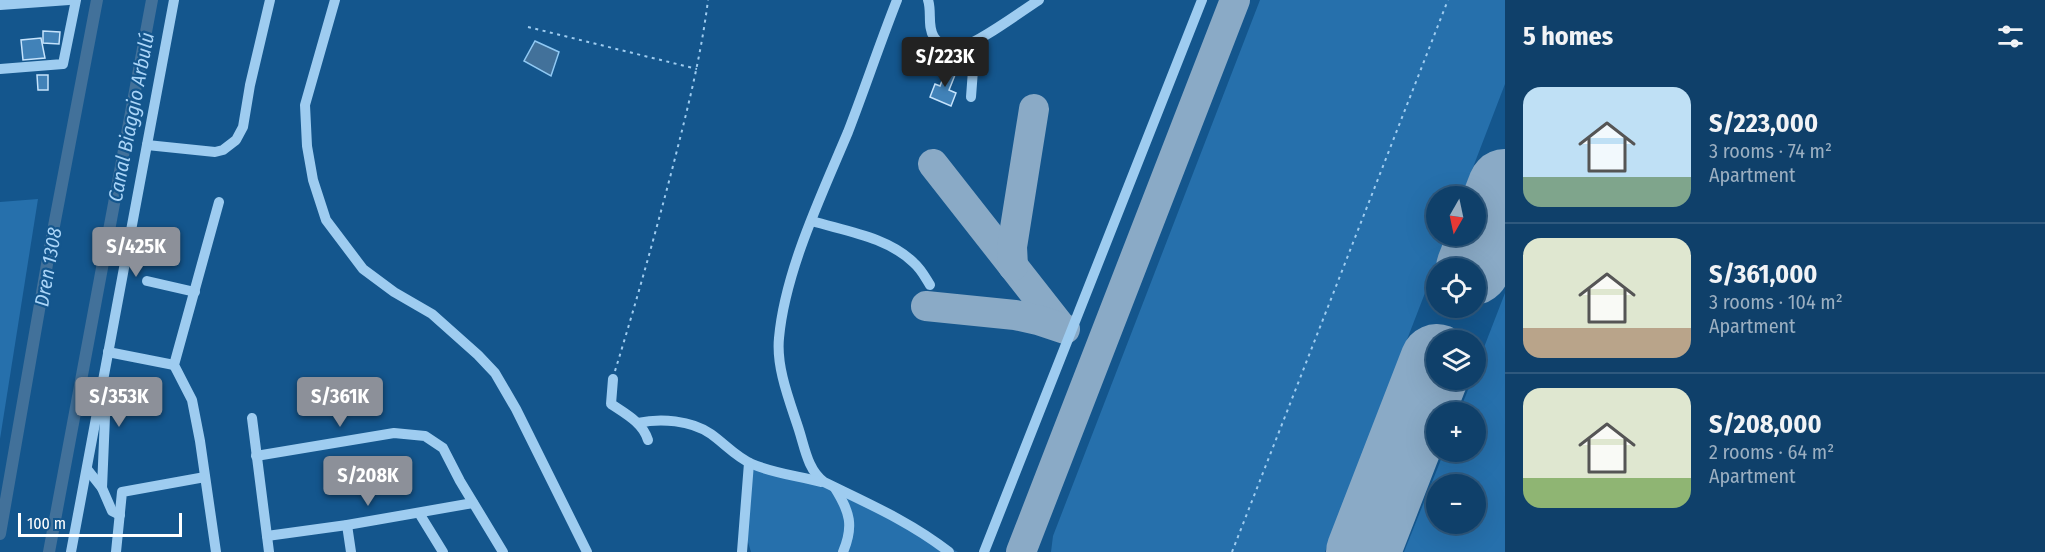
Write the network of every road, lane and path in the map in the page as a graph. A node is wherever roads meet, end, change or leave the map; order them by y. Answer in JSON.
{"nodes":[{"id":1,"x":69,"y":0,"type":"edge"},
{"id":2,"x":76,"y":0,"type":"edge"},
{"id":3,"x":174,"y":0,"type":"edge"},
{"id":4,"x":270,"y":0,"type":"edge"},
{"id":5,"x":335,"y":0,"type":"edge"},
{"id":6,"x":708,"y":0,"type":"edge"},
{"id":7,"x":897,"y":0,"type":"edge"},
{"id":8,"x":928,"y":0,"type":"edge"},
{"id":9,"x":1039,"y":0,"type":"edge"},
{"id":10,"x":1202,"y":0,"type":"edge"},
{"id":11,"x":1448,"y":0,"type":"edge"},
{"id":12,"x":0,"y":5,"type":"edge"},
{"id":13,"x":528,"y":27,"type":"dead end"},
{"id":14,"x":971,"y":44,"type":"junction"},
{"id":15,"x":0,"y":69,"type":"edge"},
{"id":16,"x":697,"y":69,"type":"junction"},
{"id":17,"x":971,"y":97,"type":"dead end"},
{"id":18,"x":147,"y":145,"type":"junction"},
{"id":19,"x":219,"y":202,"type":"dead end"},
{"id":20,"x":812,"y":221,"type":"junction"},
{"id":21,"x":147,"y":281,"type":"dead end"},
{"id":22,"x":930,"y":285,"type":"dead end"},
{"id":23,"x":195,"y":292,"type":"junction"},
{"id":24,"x":108,"y":352,"type":"junction"},
{"id":25,"x":174,"y":365,"type":"junction"},
{"id":26,"x":105,"y":367,"type":"junction"},
{"id":27,"x":613,"y":379,"type":"joint"},
{"id":28,"x":252,"y":418,"type":"dead end"},
{"id":29,"x":638,"y":423,"type":"junction"},
{"id":30,"x":648,"y":440,"type":"dead end"},
{"id":31,"x":256,"y":456,"type":"junction"},
{"id":32,"x":749,"y":463,"type":"junction"},
{"id":33,"x":87,"y":469,"type":"junction"},
{"id":34,"x":206,"y":477,"type":"junction"},
{"id":35,"x":824,"y":482,"type":"junction"},
{"id":36,"x":102,"y":488,"type":"junction"},
{"id":37,"x":835,"y":488,"type":"junction"},
{"id":38,"x":473,"y":503,"type":"junction"},
{"id":39,"x":419,"y":513,"type":"junction"},
{"id":40,"x":120,"y":515,"type":"junction"},
{"id":41,"x":347,"y":525,"type":"junction"},
{"id":42,"x":267,"y":536,"type":"junction"},
{"id":43,"x":71,"y":552,"type":"edge"},
{"id":44,"x":116,"y":552,"type":"edge"},
{"id":45,"x":216,"y":552,"type":"edge"},
{"id":46,"x":269,"y":552,"type":"edge"},
{"id":47,"x":351,"y":552,"type":"edge"},
{"id":48,"x":443,"y":552,"type":"edge"},
{"id":49,"x":503,"y":552,"type":"edge"},
{"id":50,"x":587,"y":552,"type":"edge"},
{"id":51,"x":741,"y":552,"type":"edge"},
{"id":52,"x":843,"y":552,"type":"edge"},
{"id":53,"x":949,"y":552,"type":"edge"},
{"id":54,"x":984,"y":552,"type":"edge"},
{"id":55,"x":1232,"y":552,"type":"edge"}],
"edges":[{"from":1,"to":12,"type":"street"},
{"from":2,"to":15,"type":"street"},
{"from":3,"to":18,"type":"street"},
{"from":4,"to":18,"type":"street"},
{"from":5,"to":50,"type":"street"},
{"from":6,"to":16,"type":"path"},
{"from":7,"to":20,"type":"street"},
{"from":8,"to":14,"type":"street"},
{"from":9,"to":14,"type":"street"},
{"from":10,"to":54,"type":"street"},
{"from":11,"to":55,"type":"path"},
{"from":13,"to":16,"type":"path"},
{"from":14,"to":17,"type":"street"},
{"from":16,"to":27,"type":"path"},
{"from":18,"to":24,"type":"street"},
{"from":19,"to":23,"type":"street"},
{"from":20,"to":22,"type":"street"},
{"from":20,"to":35,"type":"street"},
{"from":21,"to":23,"type":"street"},
{"from":23,"to":25,"type":"street"},
{"from":24,"to":25,"type":"street"},
{"from":24,"to":26,"type":"street"},
{"from":25,"to":34,"type":"street"},
{"from":26,"to":33,"type":"street"},
{"from":26,"to":36,"type":"street"},
{"from":27,"to":29,"type":"street"},
{"from":28,"to":31,"type":"street"},
{"from":29,"to":30,"type":"street"},
{"from":29,"to":32,"type":"street"},
{"from":31,"to":38,"type":"street"},
{"from":31,"to":42,"type":"street"},
{"from":32,"to":35,"type":"street"},
{"from":32,"to":51,"type":"street"},
{"from":33,"to":36,"type":"street"},
{"from":33,"to":43,"type":"street"},
{"from":34,"to":40,"type":"street"},
{"from":34,"to":45,"type":"street"},
{"from":35,"to":37,"type":"street"},
{"from":36,"to":40,"type":"street"},
{"from":37,"to":52,"type":"street"},
{"from":37,"to":53,"type":"street"},
{"from":38,"to":39,"type":"street"},
{"from":38,"to":49,"type":"street"},
{"from":39,"to":41,"type":"street"},
{"from":39,"to":48,"type":"street"},
{"from":40,"to":44,"type":"street"},
{"from":41,"to":42,"type":"street"},
{"from":41,"to":47,"type":"street"},
{"from":42,"to":46,"type":"street"}]}
